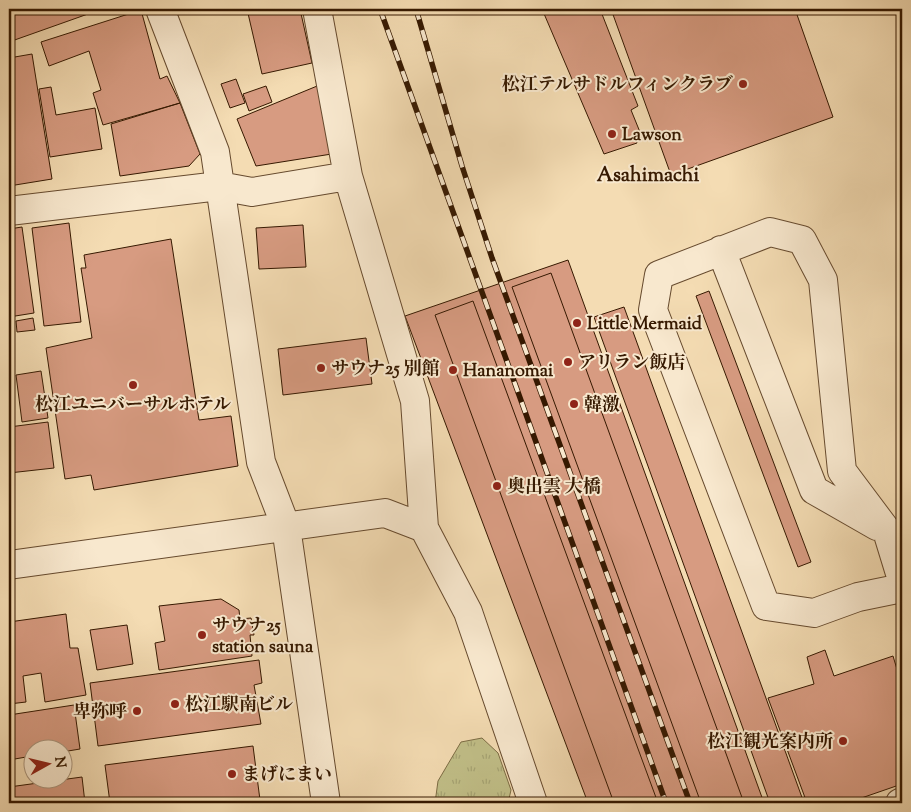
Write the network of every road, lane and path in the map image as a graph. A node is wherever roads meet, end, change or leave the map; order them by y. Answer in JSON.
{"nodes":[{"id":1,"x":160,"y":9,"type":"edge"},
{"id":2,"x":317,"y":9,"type":"edge"},
{"id":3,"x":348,"y":176,"type":"junction"},
{"id":4,"x":219,"y":186,"type":"junction"},
{"id":5,"x":9,"y":211,"type":"edge"},
{"id":6,"x":721,"y":250,"type":"junction"},
{"id":7,"x":286,"y":527,"type":"junction"},
{"id":8,"x":424,"y":528,"type":"junction"},
{"id":9,"x":894,"y":529,"type":"edge"},
{"id":10,"x":9,"y":565,"type":"edge"},
{"id":11,"x":902,"y":580,"type":"edge"},
{"id":12,"x":902,"y":588,"type":"edge"},
{"id":13,"x":326,"y":803,"type":"edge"},
{"id":14,"x":533,"y":803,"type":"edge"}],
"edges":[{"from":1,"to":4,"type":"street"},
{"from":2,"to":3,"type":"street"},
{"from":3,"to":4,"type":"street"},
{"from":3,"to":8,"type":"street"},
{"from":4,"to":5,"type":"street"},
{"from":4,"to":7,"type":"street"},
{"from":6,"to":9,"type":"street"},
{"from":6,"to":9,"type":"street"},
{"from":6,"to":12,"type":"street"},
{"from":7,"to":8,"type":"street"},
{"from":7,"to":10,"type":"street"},
{"from":7,"to":13,"type":"street"},
{"from":8,"to":14,"type":"street"},
{"from":9,"to":11,"type":"street"}]}
